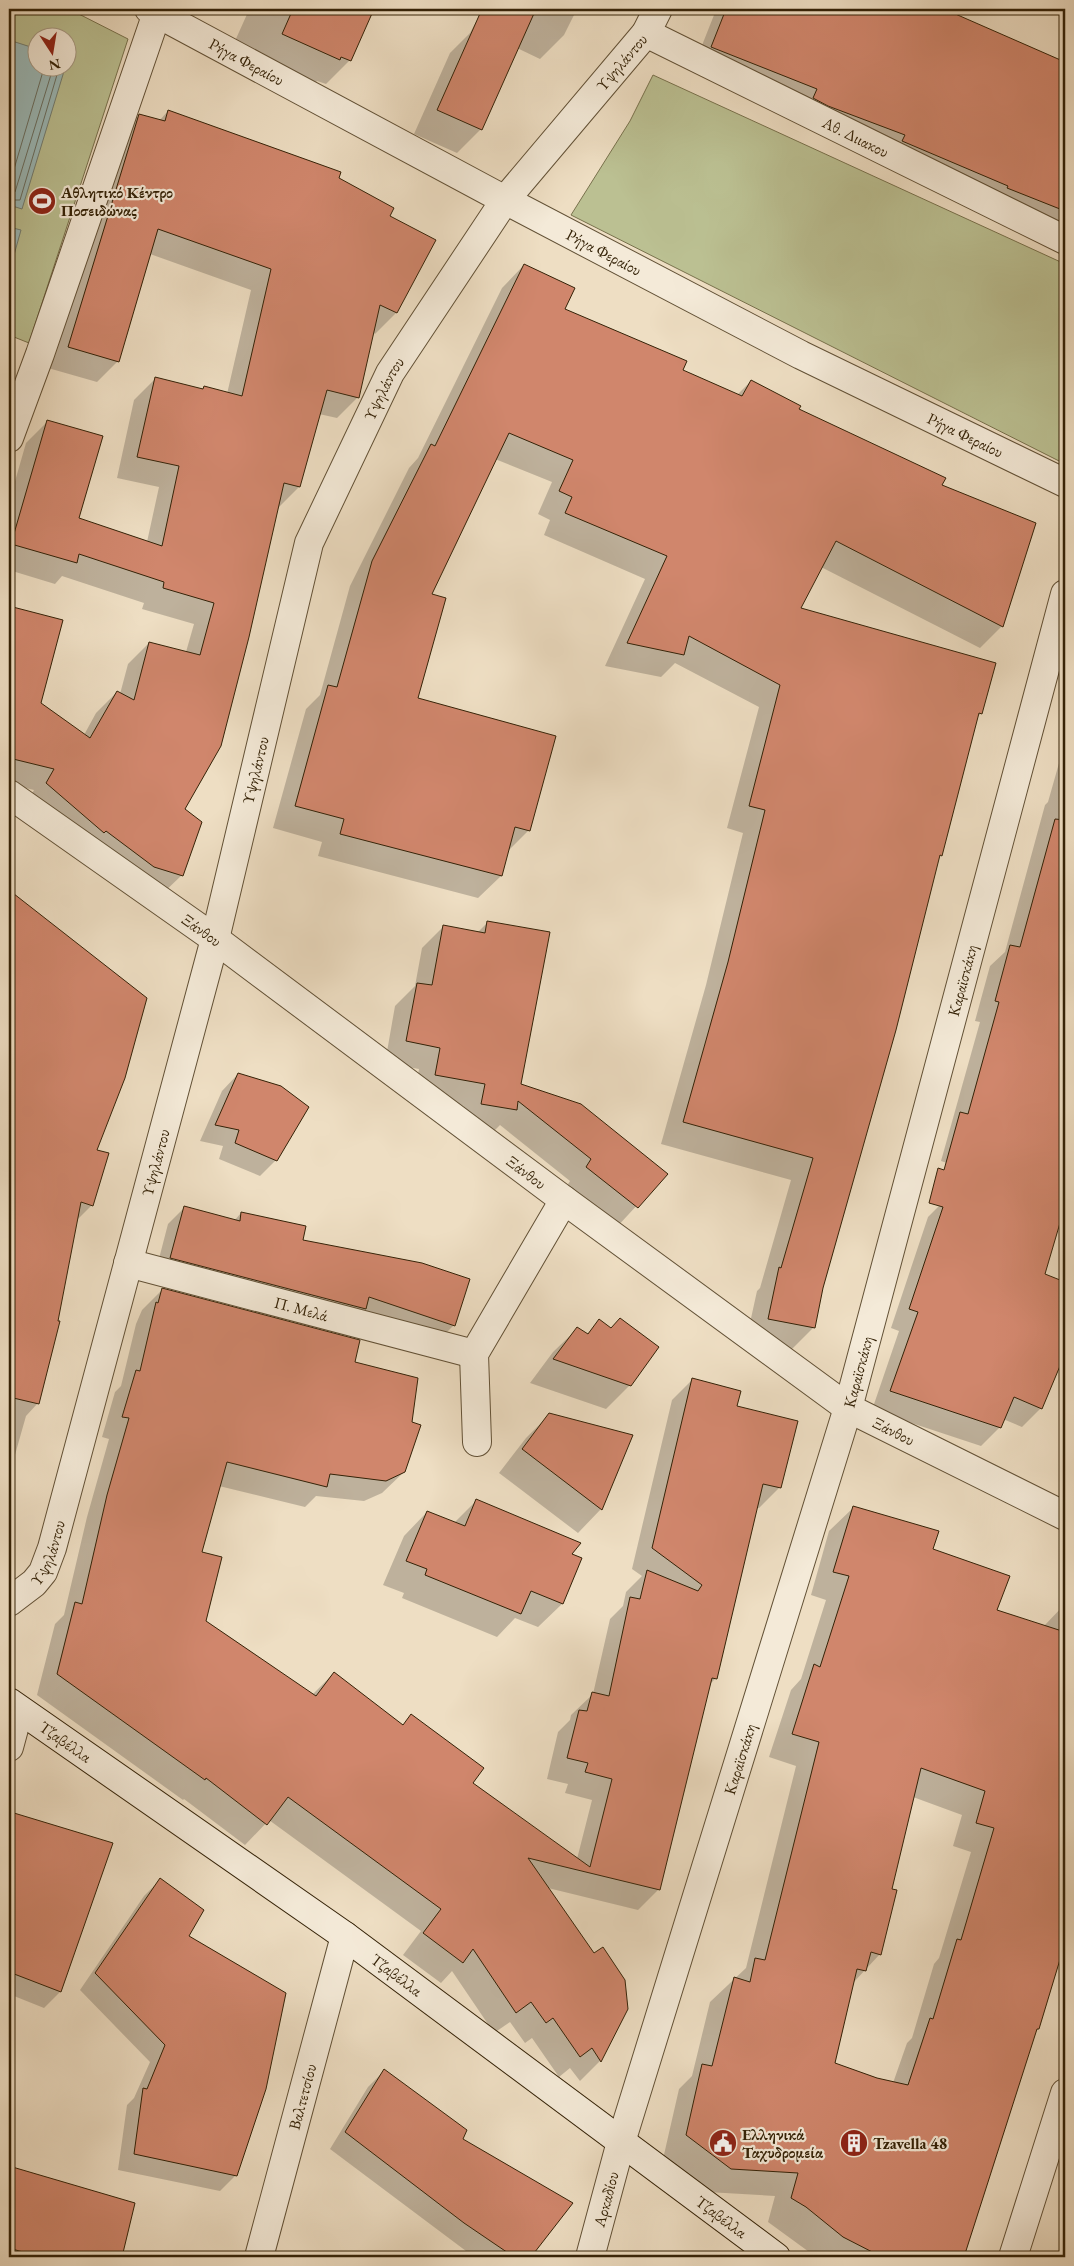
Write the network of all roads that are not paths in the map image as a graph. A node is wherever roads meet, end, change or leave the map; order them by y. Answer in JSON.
{"nodes":[{"id":1,"x":658,"y":9,"type":"edge"},
{"id":2,"x":153,"y":11,"type":"edge"},
{"id":3,"x":646,"y":33,"type":"junction"},
{"id":4,"x":505,"y":200,"type":"junction"},
{"id":5,"x":1065,"y":240,"type":"edge"},
{"id":6,"x":9,"y":438,"type":"edge"},
{"id":7,"x":1065,"y":483,"type":"edge"},
{"id":8,"x":1065,"y":594,"type":"edge"},
{"id":9,"x":9,"y":794,"type":"edge"},
{"id":10,"x":215,"y":939,"type":"junction"},
{"id":11,"x":564,"y":1200,"type":"junction"},
{"id":12,"x":128,"y":1263,"type":"junction"},
{"id":13,"x":474,"y":1354,"type":"junction"},
{"id":14,"x":848,"y":1408,"type":"junction"},
{"id":15,"x":477,"y":1442,"type":"dead end"},
{"id":16,"x":1065,"y":1516,"type":"edge"},
{"id":17,"x":9,"y":1602,"type":"edge"},
{"id":18,"x":14,"y":1706,"type":"edge"},
{"id":19,"x":9,"y":1747,"type":"edge"},
{"id":20,"x":345,"y":1936,"type":"junction"},
{"id":21,"x":1065,"y":2093,"type":"edge"},
{"id":22,"x":621,"y":2142,"type":"junction"},
{"id":23,"x":259,"y":2257,"type":"edge"},
{"id":24,"x":590,"y":2257,"type":"edge"},
{"id":25,"x":776,"y":2257,"type":"edge"},
{"id":26,"x":1013,"y":2257,"type":"edge"}],
"edges":[{"from":1,"to":3,"type":"street","name":"Υψηλάντου"},
{"from":2,"to":4,"type":"street","name":"Ρήγα Φεραίου"},
{"from":2,"to":6,"type":"street"},
{"from":3,"to":4,"type":"street","name":"Υψηλάντου"},
{"from":3,"to":5,"type":"street","name":"Αθ. Διιακου"},
{"from":4,"to":7,"type":"street","name":"Ρήγα Φεραίου"},
{"from":4,"to":10,"type":"street","name":"Υψηλάντου"},
{"from":8,"to":14,"type":"street","name":"Καραϊσκάκη"},
{"from":9,"to":10,"type":"street","name":"Ξάνθου"},
{"from":10,"to":11,"type":"street","name":"Ξάνθου"},
{"from":10,"to":12,"type":"street","name":"Υψηλάντου"},
{"from":11,"to":13,"type":"street"},
{"from":11,"to":14,"type":"street","name":"Ξάνθου"},
{"from":12,"to":13,"type":"street","name":"Π. Μελά"},
{"from":12,"to":17,"type":"street","name":"Υψηλάντου"},
{"from":13,"to":15,"type":"street"},
{"from":14,"to":16,"type":"street","name":"Ξάνθου"},
{"from":14,"to":22,"type":"street","name":"Καραϊσκάκη"},
{"from":18,"to":19,"type":"street"},
{"from":18,"to":20,"type":"street","name":"Τζαβέλλα"},
{"from":20,"to":22,"type":"street","name":"Τζαβέλλα"},
{"from":20,"to":23,"type":"street","name":"Βαλτετσίου"},
{"from":21,"to":26,"type":"street"},
{"from":22,"to":24,"type":"street","name":"Αρκαδίου"},
{"from":22,"to":25,"type":"street","name":"Τζαβέλλα"}]}
